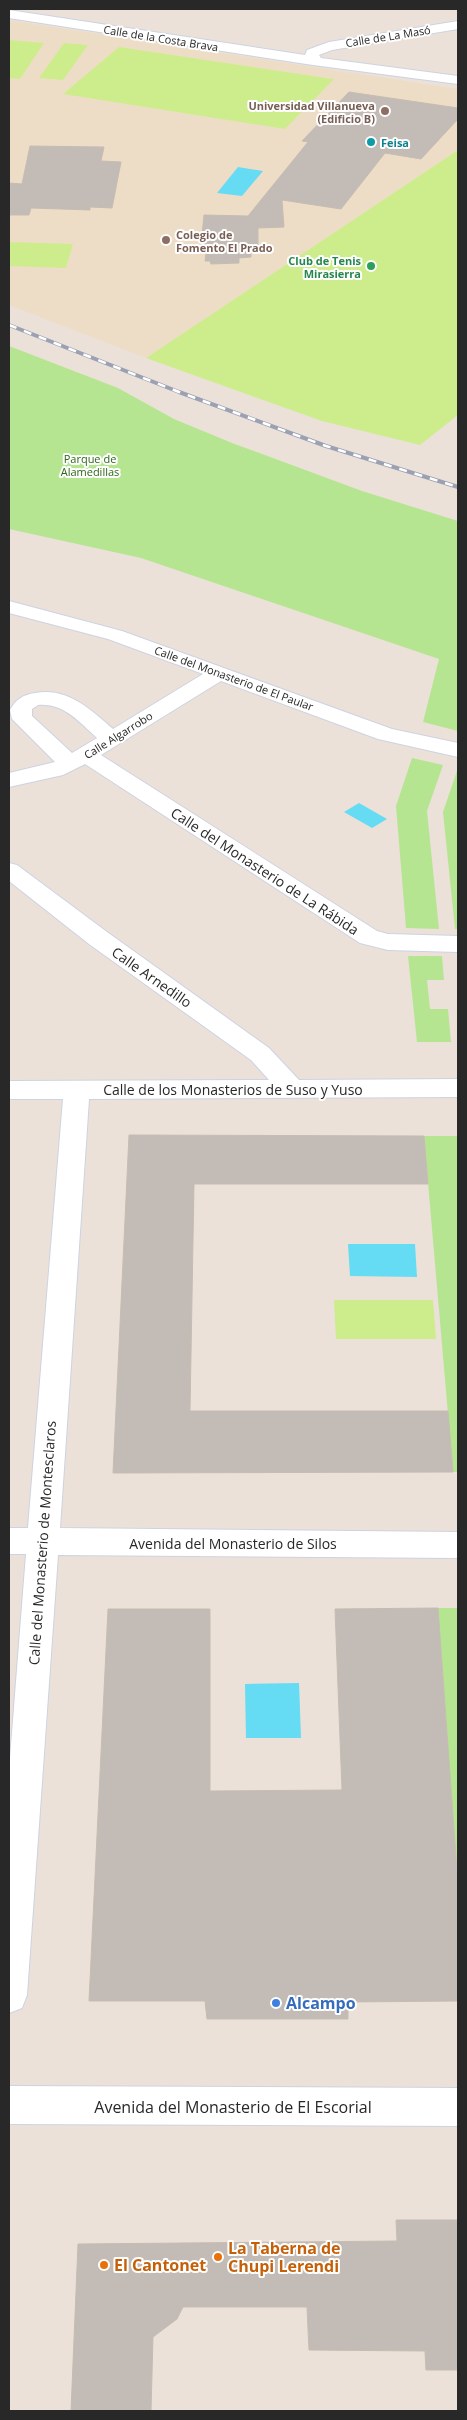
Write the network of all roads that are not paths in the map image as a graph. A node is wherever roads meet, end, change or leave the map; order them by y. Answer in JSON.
{"nodes":[{"id":1,"x":19,"y":9,"type":"edge"},
{"id":2,"x":9,"y":14,"type":"edge"},
{"id":3,"x":458,"y":25,"type":"edge"},
{"id":4,"x":458,"y":33,"type":"edge"},
{"id":5,"x":362,"y":53,"type":"junction"},
{"id":6,"x":316,"y":55,"type":"junction"},
{"id":7,"x":340,"y":65,"type":"junction"},
{"id":8,"x":458,"y":75,"type":"edge"},
{"id":9,"x":458,"y":80,"type":"edge"},
{"id":10,"x":9,"y":607,"type":"edge"},
{"id":11,"x":220,"y":673,"type":"junction"},
{"id":12,"x":110,"y":738,"type":"junction"},
{"id":13,"x":458,"y":750,"type":"edge"},
{"id":14,"x":78,"y":759,"type":"junction"},
{"id":15,"x":9,"y":780,"type":"edge"},
{"id":16,"x":9,"y":870,"type":"edge"},
{"id":17,"x":458,"y":944,"type":"edge"},
{"id":18,"x":292,"y":1088,"type":"junction"},
{"id":19,"x":458,"y":1088,"type":"edge"},
{"id":20,"x":9,"y":1090,"type":"edge"},
{"id":21,"x":76,"y":1090,"type":"junction"},
{"id":22,"x":44,"y":1540,"type":"junction"},
{"id":23,"x":9,"y":1541,"type":"edge"},
{"id":24,"x":458,"y":1544,"type":"edge"},
{"id":25,"x":9,"y":1995,"type":"edge"},
{"id":26,"x":9,"y":2105,"type":"edge"},
{"id":27,"x":458,"y":2107,"type":"edge"}],
"edges":[{"from":1,"to":6,"type":"street","name":"Calle de la Costa Brava"},
{"from":2,"to":6,"type":"street","name":"Calle de la Costa Brava"},
{"from":3,"to":6,"type":"street","name":"Calle de La Masó"},
{"from":4,"to":5,"type":"street","name":"Calle de La Masó"},
{"from":5,"to":6,"type":"street","name":"Calle de la Costa Brava"},
{"from":5,"to":7,"type":"street"},
{"from":5,"to":8,"type":"street","name":"Calle de la Costa Brava"},
{"from":6,"to":7,"type":"street","name":"Calle de la Costa Brava"},
{"from":7,"to":9,"type":"street","name":"Calle de la Costa Brava"},
{"from":10,"to":11,"type":"street","name":"Calle del Monasterio de El Paular"},
{"from":11,"to":12,"type":"street","name":"Calle Algarrobo"},
{"from":11,"to":13,"type":"street","name":"Calle del Monasterio de El Paular"},
{"from":12,"to":14,"type":"street","name":"Calle Algarrobo"},
{"from":12,"to":14,"type":"street","name":"Calle del Monasterio de La Rábida"},
{"from":14,"to":15,"type":"street","name":"Calle Algarrobo"},
{"from":14,"to":17,"type":"street","name":"Calle del Monasterio de La Rábida"},
{"from":16,"to":18,"type":"street","name":"Calle Arnedillo"},
{"from":18,"to":19,"type":"street","name":"Calle de los Monasterios de Suso y Yuso"},
{"from":18,"to":21,"type":"street","name":"Calle de los Monasterios de Suso y Yuso"},
{"from":20,"to":21,"type":"street","name":"Calle de los Monasterios de Suso y Yuso"},
{"from":21,"to":22,"type":"street","name":"Calle del Monasterio de Montesclaros"},
{"from":22,"to":23,"type":"street","name":"Avenida del Monasterio de Silos"},
{"from":22,"to":24,"type":"street","name":"Avenida del Monasterio de Silos"},
{"from":22,"to":25,"type":"street","name":"Calle del Monasterio de Montesclaros"},
{"from":26,"to":27,"type":"street","name":"Avenida del Monasterio de El Escorial"}]}
